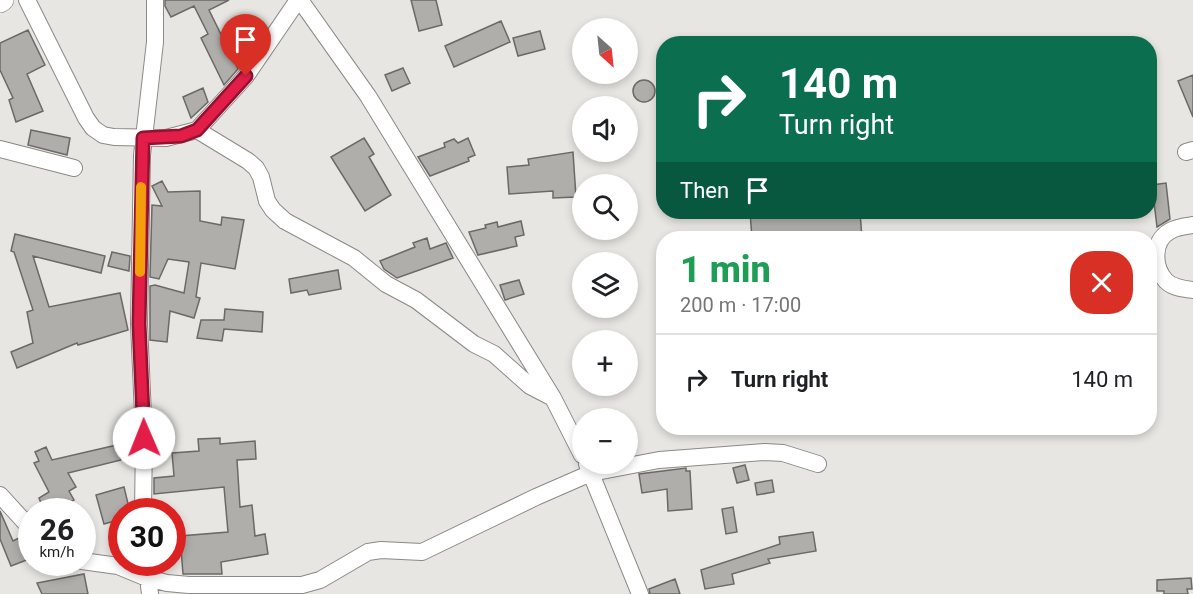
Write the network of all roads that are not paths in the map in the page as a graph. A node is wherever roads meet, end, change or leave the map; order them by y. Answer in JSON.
{"nodes":[{"id":1,"x":27,"y":0,"type":"edge"},
{"id":2,"x":155,"y":0,"type":"edge"},
{"id":3,"x":299,"y":0,"type":"edge"},
{"id":4,"x":197,"y":130,"type":"junction"},
{"id":5,"x":143,"y":138,"type":"junction"},
{"id":6,"x":0,"y":148,"type":"edge"},
{"id":7,"x":74,"y":168,"type":"dead end"},
{"id":8,"x":1193,"y":225,"type":"edge"},
{"id":9,"x":1157,"y":251,"type":"edge"},
{"id":10,"x":1157,"y":260,"type":"edge"},
{"id":11,"x":1193,"y":290,"type":"edge"},
{"id":12,"x":553,"y":398,"type":"junction"},
{"id":13,"x":572,"y":435,"type":"edge"},
{"id":14,"x":638,"y":462,"type":"edge"},
{"id":15,"x":818,"y":464,"type":"dead end"},
{"id":16,"x":578,"y":474,"type":"edge"},
{"id":17,"x":591,"y":474,"type":"edge"},
{"id":18,"x":0,"y":495,"type":"edge"},
{"id":19,"x":143,"y":498,"type":"edge"},
{"id":20,"x":18,"y":515,"type":"edge"},
{"id":21,"x":96,"y":563,"type":"edge"},
{"id":22,"x":148,"y":578,"type":"edge"},
{"id":23,"x":639,"y":594,"type":"edge"}],
"edges":[{"from":1,"to":5,"type":"street"},
{"from":2,"to":5,"type":"street"},
{"from":3,"to":4,"type":"street"},
{"from":3,"to":12,"type":"street"},
{"from":4,"to":5,"type":"street"},
{"from":4,"to":12,"type":"street"},
{"from":5,"to":19,"type":"street"},
{"from":6,"to":7,"type":"street"},
{"from":8,"to":9,"type":"street"},
{"from":10,"to":11,"type":"street"},
{"from":12,"to":13,"type":"street"},
{"from":14,"to":15,"type":"street"},
{"from":16,"to":22,"type":"street"},
{"from":17,"to":23,"type":"street"},
{"from":18,"to":20,"type":"street"},
{"from":21,"to":22,"type":"street"}]}
